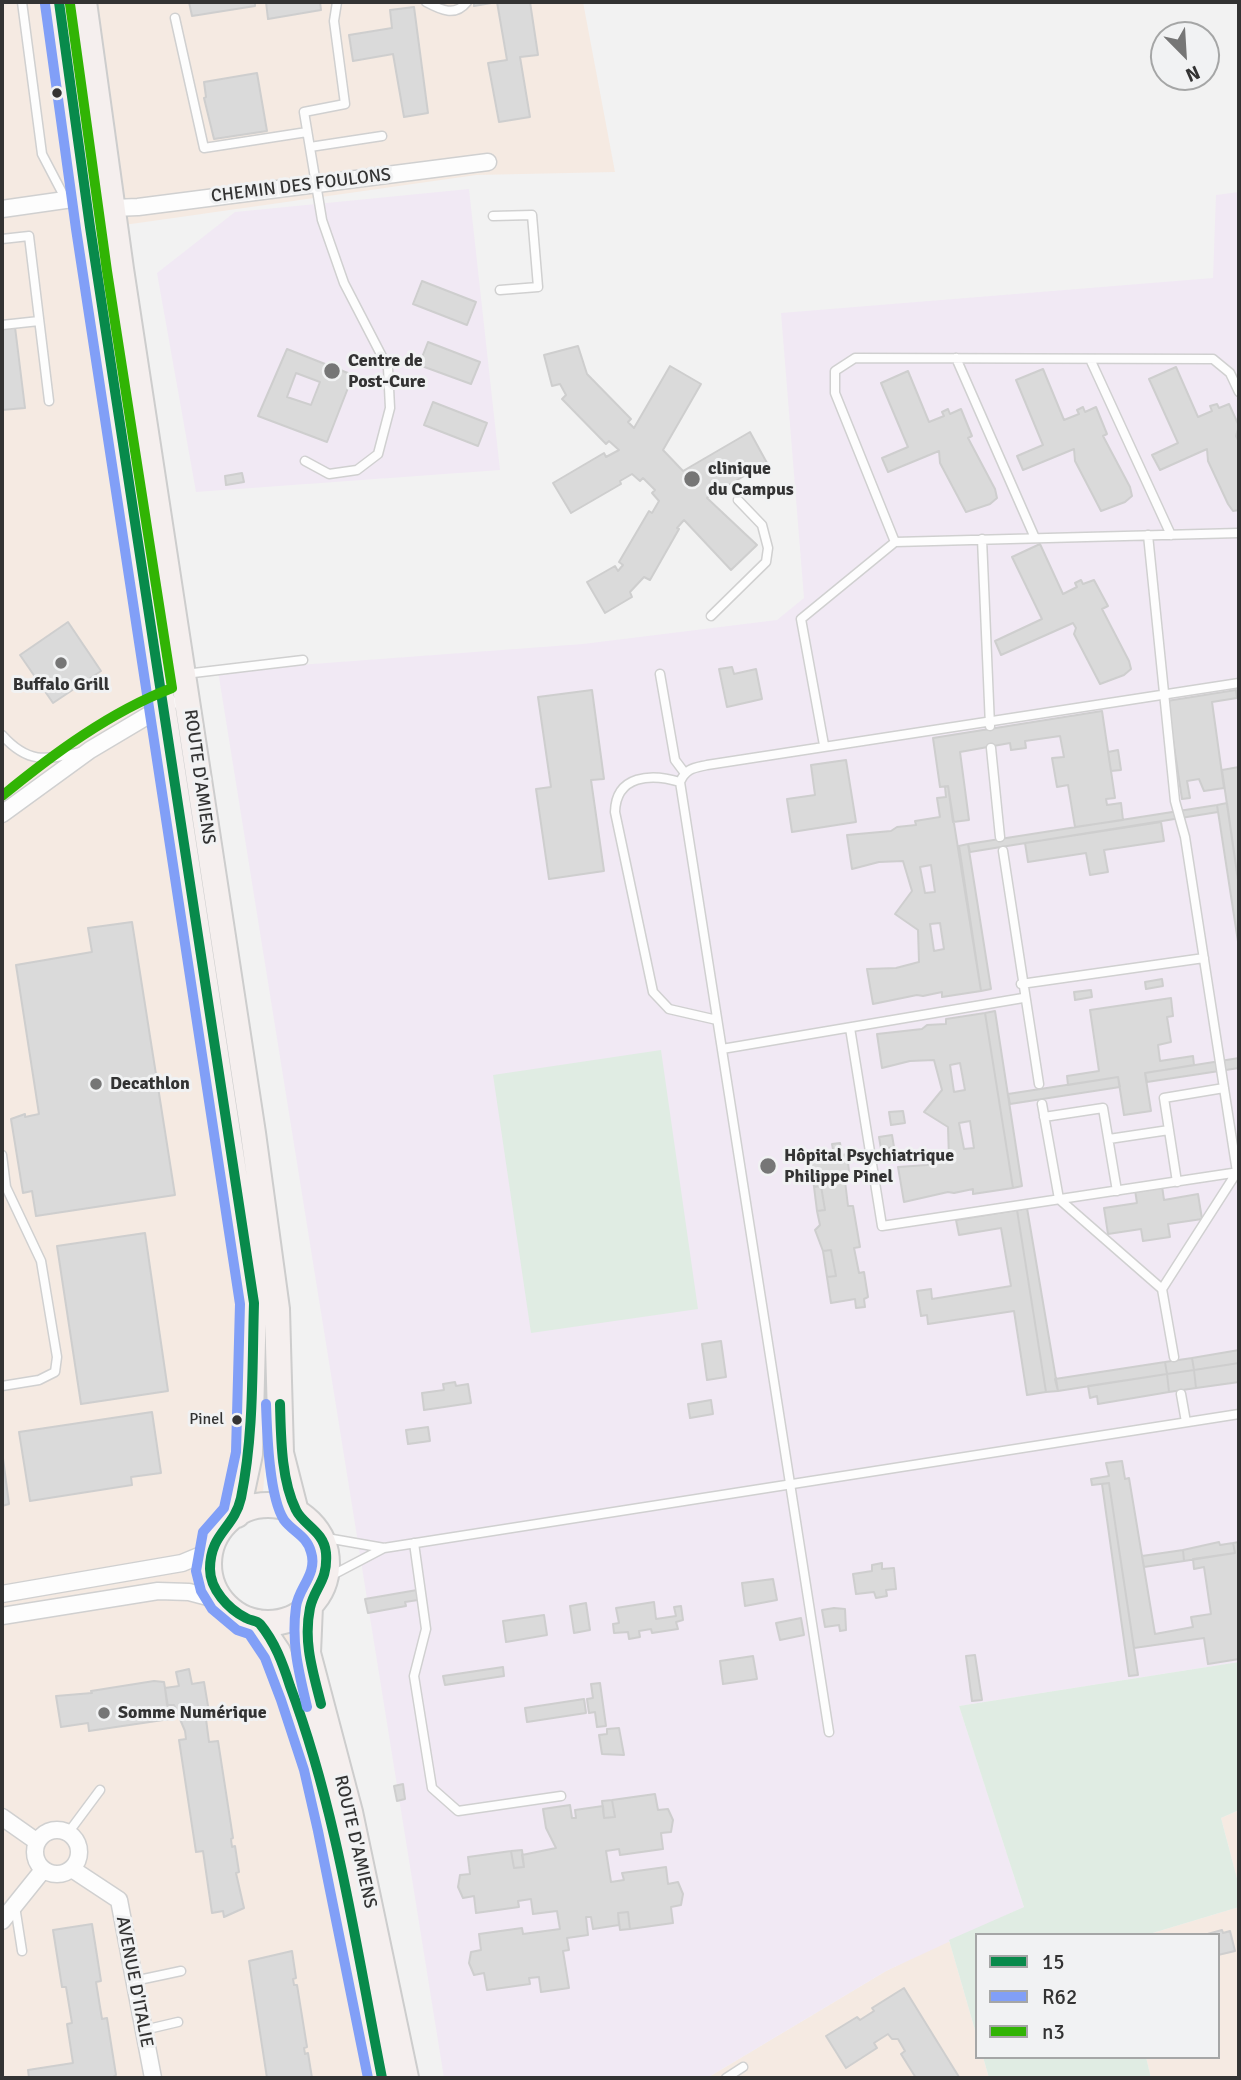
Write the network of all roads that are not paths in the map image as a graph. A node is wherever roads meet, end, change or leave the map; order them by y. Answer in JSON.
{"nodes":[{"id":1,"x":22,"y":2,"type":"edge"},
{"id":2,"x":59,"y":2,"type":"edge"},
{"id":3,"x":84,"y":2,"type":"edge"},
{"id":4,"x":337,"y":2,"type":"edge"},
{"id":5,"x":426,"y":2,"type":"edge"},
{"id":6,"x":467,"y":2,"type":"edge"},
{"id":7,"x":175,"y":18,"type":"dead end"},
{"id":8,"x":307,"y":132,"type":"junction"},
{"id":9,"x":382,"y":136,"type":"dead end"},
{"id":10,"x":310,"y":147,"type":"junction"},
{"id":11,"x":488,"y":162,"type":"dead end"},
{"id":12,"x":316,"y":183,"type":"junction"},
{"id":13,"x":76,"y":199,"type":"junction"},
{"id":14,"x":113,"y":208,"type":"junction"},
{"id":15,"x":2,"y":209,"type":"edge"},
{"id":16,"x":493,"y":216,"type":"dead end"},
{"id":17,"x":2,"y":239,"type":"edge"},
{"id":18,"x":500,"y":290,"type":"dead end"},
{"id":19,"x":40,"y":321,"type":"junction"},
{"id":20,"x":2,"y":325,"type":"edge"},
{"id":21,"x":956,"y":358,"type":"junction"},
{"id":22,"x":1090,"y":359,"type":"junction"},
{"id":23,"x":1239,"y":392,"type":"edge"},
{"id":24,"x":49,"y":401,"type":"dead end"},
{"id":25,"x":304,"y":461,"type":"dead end"},
{"id":26,"x":738,"y":500,"type":"dead end"},
{"id":27,"x":1239,"y":533,"type":"edge"},
{"id":28,"x":1148,"y":535,"type":"junction"},
{"id":29,"x":1171,"y":535,"type":"junction"},
{"id":30,"x":1035,"y":538,"type":"junction"},
{"id":31,"x":982,"y":539,"type":"junction"},
{"id":32,"x":895,"y":542,"type":"junction"},
{"id":33,"x":711,"y":616,"type":"dead end"},
{"id":34,"x":303,"y":660,"type":"dead end"},
{"id":35,"x":660,"y":674,"type":"dead end"},
{"id":36,"x":1239,"y":682,"type":"edge"},
{"id":37,"x":187,"y":685,"type":"junction"},
{"id":38,"x":1162,"y":695,"type":"junction"},
{"id":39,"x":164,"y":705,"type":"junction"},
{"id":40,"x":990,"y":725,"type":"junction"},
{"id":41,"x":2,"y":734,"type":"edge"},
{"id":42,"x":824,"y":745,"type":"junction"},
{"id":43,"x":991,"y":748,"type":"dead end"},
{"id":44,"x":90,"y":750,"type":"junction"},
{"id":45,"x":684,"y":772,"type":"junction"},
{"id":46,"x":680,"y":782,"type":"junction"},
{"id":47,"x":2,"y":814,"type":"edge"},
{"id":48,"x":1000,"y":837,"type":"dead end"},
{"id":49,"x":1003,"y":851,"type":"dead end"},
{"id":50,"x":1204,"y":958,"type":"junction"},
{"id":51,"x":1021,"y":984,"type":"junction"},
{"id":52,"x":1023,"y":998,"type":"junction"},
{"id":53,"x":717,"y":1020,"type":"junction"},
{"id":54,"x":850,"y":1028,"type":"junction"},
{"id":55,"x":722,"y":1049,"type":"junction"},
{"id":56,"x":1039,"y":1084,"type":"dead end"},
{"id":57,"x":1224,"y":1087,"type":"junction"},
{"id":58,"x":1042,"y":1104,"type":"dead end"},
{"id":59,"x":1044,"y":1117,"type":"junction"},
{"id":60,"x":1169,"y":1130,"type":"junction"},
{"id":61,"x":1108,"y":1139,"type":"junction"},
{"id":62,"x":2,"y":1155,"type":"edge"},
{"id":63,"x":1238,"y":1172,"type":"edge"},
{"id":64,"x":1177,"y":1182,"type":"junction"},
{"id":65,"x":1117,"y":1191,"type":"junction"},
{"id":66,"x":1059,"y":1199,"type":"junction"},
{"id":67,"x":1163,"y":1289,"type":"junction"},
{"id":68,"x":1174,"y":1357,"type":"dead end"},
{"id":69,"x":2,"y":1386,"type":"edge"},
{"id":70,"x":1181,"y":1394,"type":"dead end"},
{"id":71,"x":1239,"y":1414,"type":"edge"},
{"id":72,"x":1186,"y":1422,"type":"junction"},
{"id":73,"x":790,"y":1484,"type":"junction"},
{"id":74,"x":296,"y":1512,"type":"junction"},
{"id":75,"x":237,"y":1515,"type":"junction"},
{"id":76,"x":321,"y":1537,"type":"junction"},
{"id":77,"x":414,"y":1543,"type":"junction"},
{"id":78,"x":384,"y":1548,"type":"junction"},
{"id":79,"x":211,"y":1551,"type":"junction"},
{"id":80,"x":325,"y":1579,"type":"junction"},
{"id":81,"x":2,"y":1594,"type":"edge"},
{"id":82,"x":223,"y":1601,"type":"junction"},
{"id":83,"x":310,"y":1606,"type":"junction"},
{"id":84,"x":2,"y":1616,"type":"edge"},
{"id":85,"x":258,"y":1622,"type":"junction"},
{"id":86,"x":828,"y":1731,"type":"dead end"},
{"id":87,"x":100,"y":1790,"type":"dead end"},
{"id":88,"x":561,"y":1796,"type":"dead end"},
{"id":89,"x":2,"y":1817,"type":"edge"},
{"id":90,"x":68,"y":1833,"type":"junction"},
{"id":91,"x":36,"y":1841,"type":"junction"},
{"id":92,"x":72,"y":1869,"type":"junction"},
{"id":93,"x":43,"y":1870,"type":"junction"},
{"id":94,"x":15,"y":1905,"type":"junction"},
{"id":95,"x":2,"y":1921,"type":"edge"},
{"id":96,"x":22,"y":1951,"type":"dead end"},
{"id":97,"x":181,"y":1971,"type":"dead end"},
{"id":98,"x":134,"y":1981,"type":"junction"},
{"id":99,"x":178,"y":2022,"type":"dead end"},
{"id":100,"x":144,"y":2030,"type":"junction"},
{"id":101,"x":743,"y":2067,"type":"dead end"},
{"id":102,"x":153,"y":2078,"type":"edge"},
{"id":103,"x":382,"y":2078,"type":"edge"},
{"id":104,"x":406,"y":2078,"type":"edge"},
{"id":105,"x":726,"y":2078,"type":"edge"}],
"edges":[{"from":1,"to":13,"type":"lane"},
{"from":2,"to":13,"type":"main road","name":"ROUTE D'AMIENS"},
{"from":3,"to":14,"type":"main road","name":"ROUTE D'AMIENS"},
{"from":4,"to":8,"type":"lane"},
{"from":5,"to":6,"type":"lane"},
{"from":7,"to":8,"type":"lane"},
{"from":8,"to":10,"type":"lane"},
{"from":9,"to":10,"type":"lane"},
{"from":10,"to":12,"type":"lane"},
{"from":11,"to":12,"type":"street","name":"CHEMIN DES FOULONS"},
{"from":12,"to":14,"type":"street","name":"CHEMIN DES FOULONS"},
{"from":12,"to":25,"type":"lane"},
{"from":13,"to":14,"type":"street"},
{"from":13,"to":15,"type":"street"},
{"from":13,"to":39,"type":"main road","name":"ROUTE D'AMIENS"},
{"from":14,"to":37,"type":"main road","name":"ROUTE D'AMIENS"},
{"from":16,"to":18,"type":"lane"},
{"from":17,"to":19,"type":"lane"},
{"from":19,"to":20,"type":"lane"},
{"from":19,"to":24,"type":"lane"},
{"from":21,"to":22,"type":"lane"},
{"from":21,"to":30,"type":"lane"},
{"from":21,"to":32,"type":"lane"},
{"from":22,"to":23,"type":"lane"},
{"from":22,"to":29,"type":"lane"},
{"from":26,"to":33,"type":"lane"},
{"from":27,"to":29,"type":"lane"},
{"from":28,"to":29,"type":"lane"},
{"from":28,"to":30,"type":"lane"},
{"from":28,"to":38,"type":"lane"},
{"from":30,"to":31,"type":"lane"},
{"from":31,"to":32,"type":"lane"},
{"from":31,"to":40,"type":"lane"},
{"from":32,"to":42,"type":"lane"},
{"from":34,"to":37,"type":"lane"},
{"from":35,"to":45,"type":"lane"},
{"from":36,"to":38,"type":"lane"},
{"from":37,"to":39,"type":"street"},
{"from":37,"to":74,"type":"main road","name":"ROUTE D'AMIENS"},
{"from":38,"to":40,"type":"lane"},
{"from":38,"to":50,"type":"lane"},
{"from":39,"to":44,"type":"street"},
{"from":39,"to":75,"type":"main road","name":"ROUTE D'AMIENS"},
{"from":40,"to":42,"type":"lane"},
{"from":41,"to":44,"type":"lane"},
{"from":42,"to":45,"type":"lane"},
{"from":43,"to":48,"type":"lane"},
{"from":44,"to":47,"type":"street"},
{"from":45,"to":46,"type":"lane"},
{"from":46,"to":53,"type":"lane"},
{"from":46,"to":53,"type":"lane"},
{"from":49,"to":51,"type":"lane"},
{"from":50,"to":51,"type":"lane"},
{"from":50,"to":57,"type":"lane"},
{"from":51,"to":52,"type":"lane"},
{"from":52,"to":54,"type":"lane"},
{"from":52,"to":56,"type":"lane"},
{"from":53,"to":55,"type":"lane"},
{"from":54,"to":55,"type":"lane"},
{"from":54,"to":66,"type":"lane"},
{"from":55,"to":73,"type":"lane"},
{"from":57,"to":60,"type":"lane"},
{"from":57,"to":63,"type":"lane"},
{"from":58,"to":59,"type":"lane"},
{"from":59,"to":61,"type":"lane"},
{"from":59,"to":66,"type":"lane"},
{"from":60,"to":61,"type":"lane"},
{"from":60,"to":64,"type":"lane"},
{"from":61,"to":65,"type":"lane"},
{"from":62,"to":69,"type":"lane"},
{"from":63,"to":64,"type":"lane"},
{"from":63,"to":67,"type":"lane"},
{"from":64,"to":65,"type":"lane"},
{"from":65,"to":66,"type":"lane"},
{"from":66,"to":67,"type":"lane"},
{"from":67,"to":68,"type":"lane"},
{"from":70,"to":72,"type":"lane"},
{"from":71,"to":72,"type":"lane"},
{"from":72,"to":73,"type":"lane"},
{"from":73,"to":77,"type":"lane"},
{"from":73,"to":86,"type":"lane"},
{"from":74,"to":75,"type":"main road"},
{"from":74,"to":76,"type":"main road"},
{"from":75,"to":79,"type":"main road"},
{"from":76,"to":78,"type":"lane"},
{"from":76,"to":80,"type":"main road"},
{"from":77,"to":78,"type":"lane"},
{"from":77,"to":88,"type":"lane"},
{"from":78,"to":80,"type":"lane"},
{"from":79,"to":81,"type":"street"},
{"from":79,"to":82,"type":"main road"},
{"from":80,"to":83,"type":"main road"},
{"from":82,"to":84,"type":"street"},
{"from":82,"to":85,"type":"main road"},
{"from":83,"to":85,"type":"main road"},
{"from":83,"to":104,"type":"main road","name":"ROUTE D'AMIENS"},
{"from":85,"to":103,"type":"main road"},
{"from":87,"to":90,"type":"lane"},
{"from":89,"to":91,"type":"street"},
{"from":90,"to":91,"type":"street"},
{"from":90,"to":92,"type":"street"},
{"from":91,"to":93,"type":"street"},
{"from":92,"to":93,"type":"street"},
{"from":92,"to":98,"type":"street","name":"AVENUE D'ITALIE"},
{"from":93,"to":94,"type":"street"},
{"from":94,"to":95,"type":"street"},
{"from":94,"to":96,"type":"lane"},
{"from":97,"to":98,"type":"lane"},
{"from":98,"to":100,"type":"street","name":"AVENUE D'ITALIE"},
{"from":99,"to":100,"type":"lane"},
{"from":100,"to":102,"type":"street","name":"AVENUE D'ITALIE"},
{"from":101,"to":105,"type":"lane"}]}
